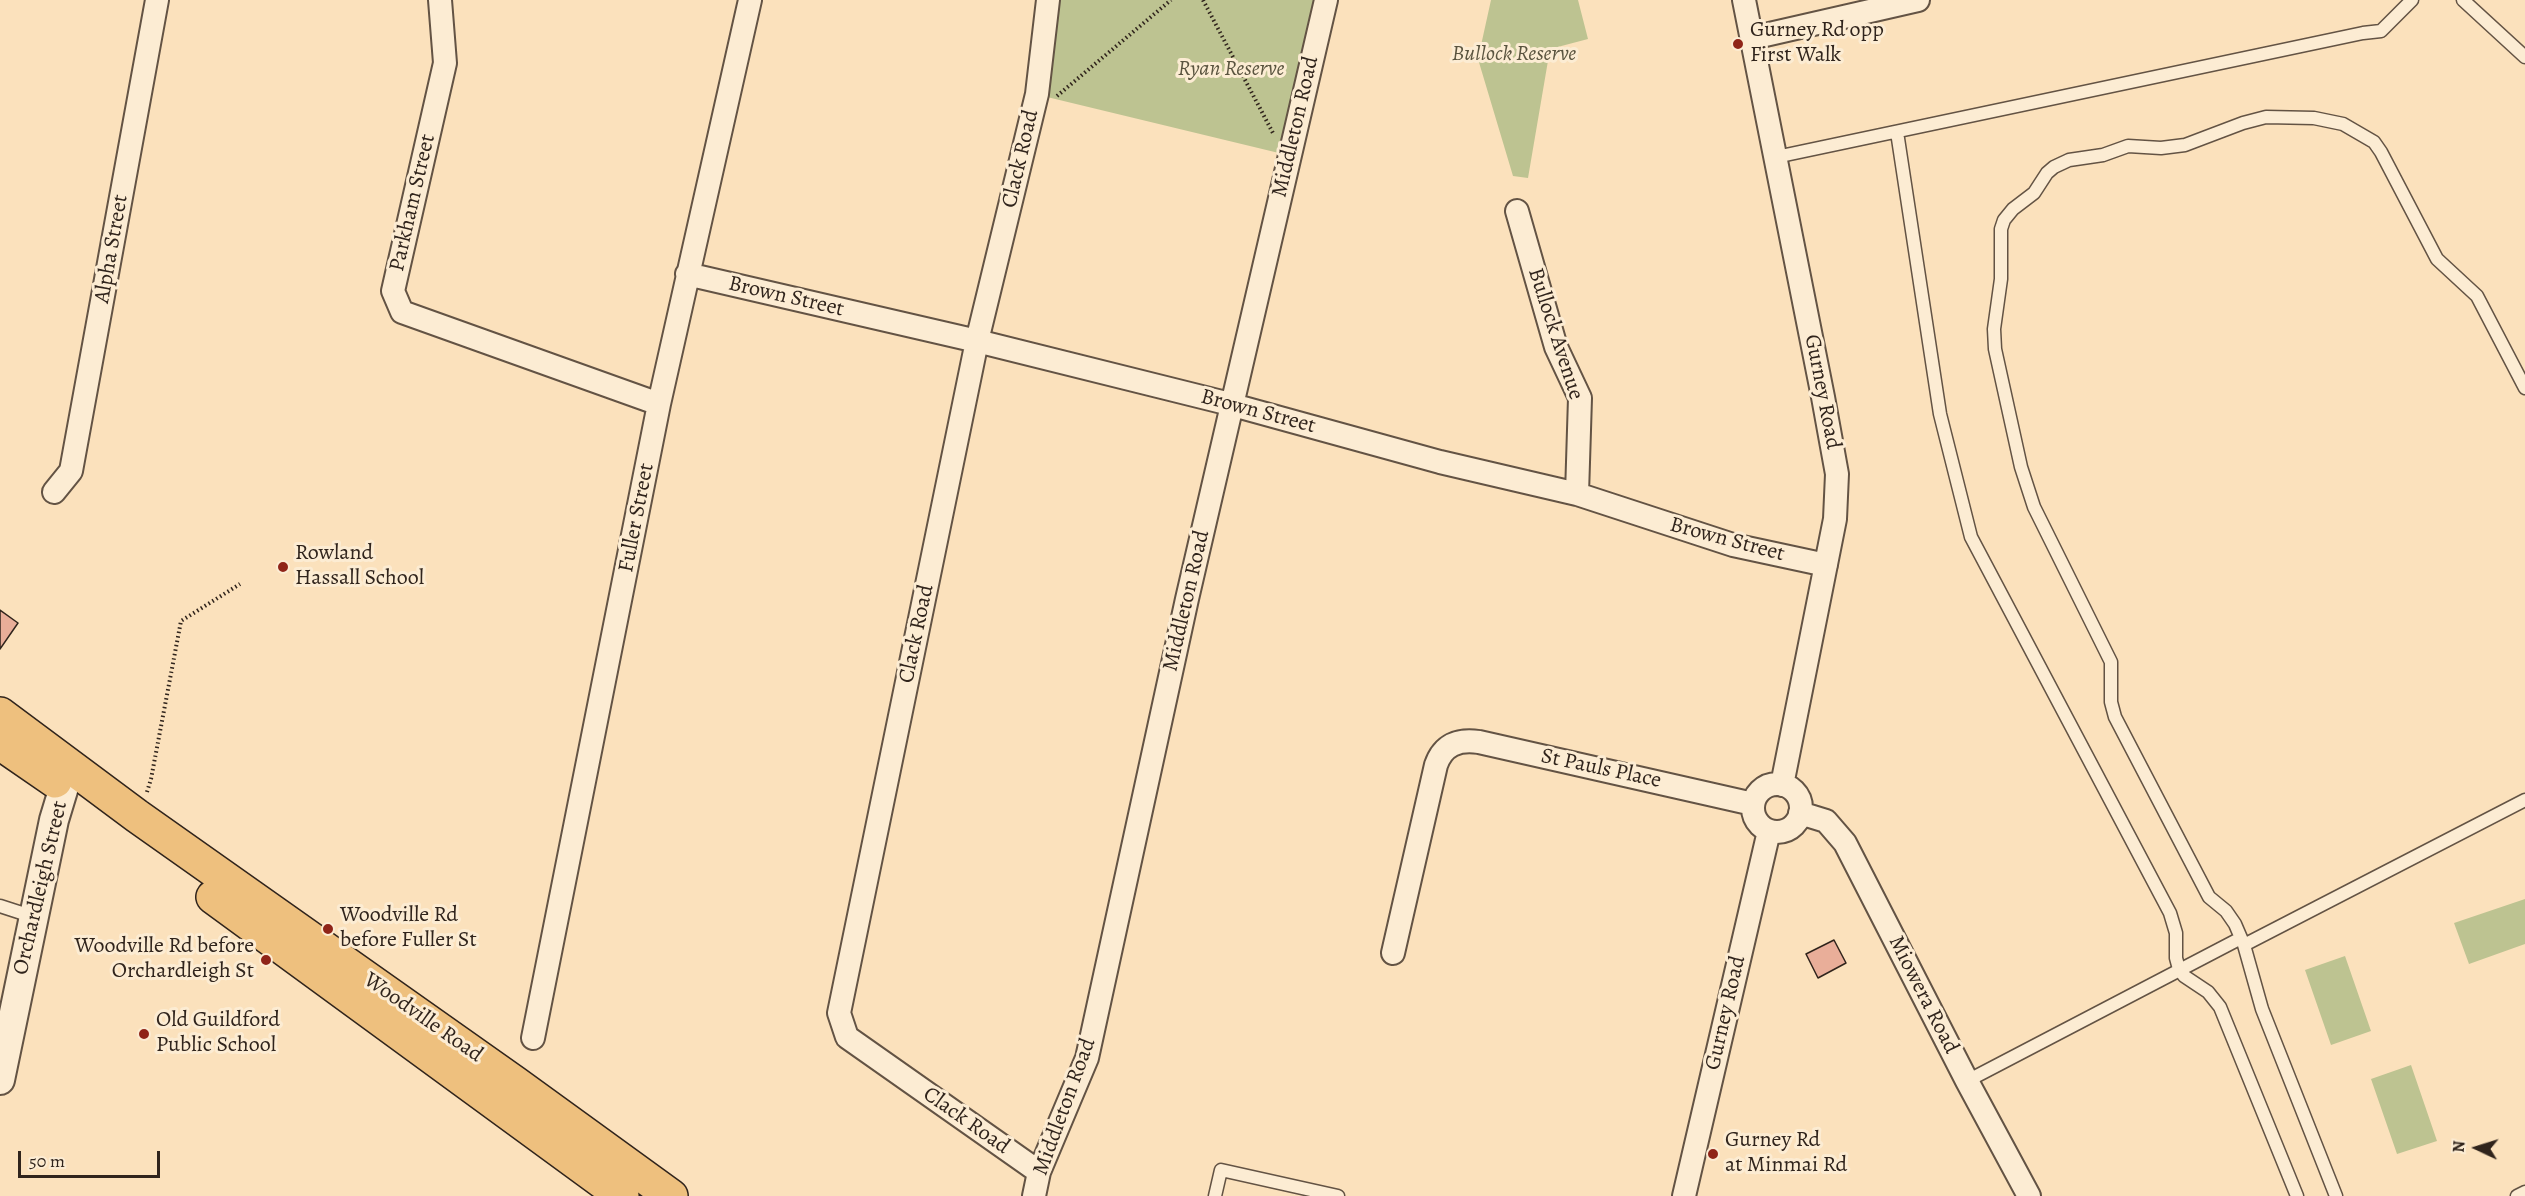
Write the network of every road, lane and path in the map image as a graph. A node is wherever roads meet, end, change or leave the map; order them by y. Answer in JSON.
{"nodes":[{"id":1,"x":157,"y":0,"type":"edge"},
{"id":2,"x":440,"y":0,"type":"edge"},
{"id":3,"x":750,"y":0,"type":"edge"},
{"id":4,"x":1048,"y":0,"type":"edge"},
{"id":5,"x":1171,"y":0,"type":"edge"},
{"id":6,"x":1203,"y":0,"type":"edge"},
{"id":7,"x":1326,"y":0,"type":"edge"},
{"id":8,"x":1744,"y":0,"type":"edge"},
{"id":9,"x":1918,"y":0,"type":"edge"},
{"id":10,"x":2412,"y":0,"type":"edge"},
{"id":11,"x":2463,"y":0,"type":"edge"},
{"id":12,"x":1752,"y":38,"type":"junction"},
{"id":13,"x":2525,"y":57,"type":"edge"},
{"id":14,"x":1031,"y":117,"type":"junction"},
{"id":15,"x":1897,"y":132,"type":"junction"},
{"id":16,"x":1776,"y":158,"type":"junction"},
{"id":17,"x":1288,"y":162,"type":"junction"},
{"id":18,"x":1517,"y":211,"type":"dead end"},
{"id":19,"x":687,"y":274,"type":"junction"},
{"id":20,"x":978,"y":341,"type":"junction"},
{"id":21,"x":2525,"y":388,"type":"edge"},
{"id":22,"x":659,"y":404,"type":"junction"},
{"id":23,"x":1232,"y":405,"type":"junction"},
{"id":24,"x":54,"y":492,"type":"dead end"},
{"id":25,"x":1577,"y":494,"type":"junction"},
{"id":26,"x":1826,"y":565,"type":"junction"},
{"id":27,"x":240,"y":585,"type":"dead end"},
{"id":28,"x":0,"y":714,"type":"edge"},
{"id":29,"x":4,"y":749,"type":"edge"},
{"id":30,"x":69,"y":778,"type":"junction"},
{"id":31,"x":1782,"y":785,"type":"junction"},
{"id":32,"x":146,"y":792,"type":"dead end"},
{"id":33,"x":2525,"y":801,"type":"edge"},
{"id":34,"x":1753,"y":804,"type":"junction"},
{"id":35,"x":1800,"y":813,"type":"junction"},
{"id":36,"x":1769,"y":831,"type":"junction"},
{"id":37,"x":0,"y":906,"type":"edge"},
{"id":38,"x":34,"y":917,"type":"junction"},
{"id":39,"x":2242,"y":941,"type":"junction"},
{"id":40,"x":1393,"y":952,"type":"dead end"},
{"id":41,"x":2179,"y":969,"type":"junction"},
{"id":42,"x":533,"y":1038,"type":"dead end"},
{"id":43,"x":0,"y":1080,"type":"edge"},
{"id":44,"x":1967,"y":1081,"type":"junction"},
{"id":45,"x":1040,"y":1172,"type":"junction"},
{"id":46,"x":2525,"y":1192,"type":"edge"},
{"id":47,"x":622,"y":1196,"type":"edge"},
{"id":48,"x":671,"y":1196,"type":"edge"},
{"id":49,"x":1034,"y":1196,"type":"edge"},
{"id":50,"x":1215,"y":1196,"type":"edge"},
{"id":51,"x":1338,"y":1196,"type":"edge"},
{"id":52,"x":1684,"y":1196,"type":"edge"},
{"id":53,"x":2029,"y":1196,"type":"edge"},
{"id":54,"x":2297,"y":1196,"type":"edge"},
{"id":55,"x":2336,"y":1196,"type":"edge"},
{"id":56,"x":2517,"y":1196,"type":"edge"}],
"edges":[{"from":1,"to":24,"type":"street","name":"Alpha Street"},
{"from":2,"to":22,"type":"street","name":"Parkham Street"},
{"from":3,"to":19,"type":"street","name":"Fuller Street"},
{"from":4,"to":14,"type":"street","name":"Clack Road"},
{"from":5,"to":14,"type":"path"},
{"from":6,"to":17,"type":"path"},
{"from":7,"to":17,"type":"street","name":"Middleton Road"},
{"from":8,"to":12,"type":"street","name":"Gurney Road"},
{"from":9,"to":12,"type":"street"},
{"from":10,"to":15,"type":"lane"},
{"from":11,"to":13,"type":"lane"},
{"from":12,"to":16,"type":"street","name":"Gurney Road"},
{"from":14,"to":20,"type":"street","name":"Clack Road"},
{"from":15,"to":16,"type":"lane"},
{"from":15,"to":41,"type":"lane"},
{"from":16,"to":26,"type":"street","name":"Gurney Road"},
{"from":17,"to":23,"type":"street","name":"Middleton Road"},
{"from":18,"to":25,"type":"street","name":"Bullock Avenue"},
{"from":19,"to":20,"type":"street","name":"Brown Street"},
{"from":19,"to":22,"type":"street","name":"Fuller Street"},
{"from":20,"to":23,"type":"street","name":"Brown Street"},
{"from":20,"to":45,"type":"street","name":"Clack Road"},
{"from":21,"to":39,"type":"lane"},
{"from":22,"to":42,"type":"street","name":"Fuller Street"},
{"from":23,"to":25,"type":"street","name":"Brown Street"},
{"from":23,"to":45,"type":"street","name":"Middleton Road"},
{"from":25,"to":26,"type":"street","name":"Brown Street"},
{"from":26,"to":31,"type":"street","name":"Gurney Road"},
{"from":27,"to":32,"type":"path"},
{"from":28,"to":30,"type":"main road","name":"Woodville Road"},
{"from":29,"to":30,"type":"main road","name":"Woodville Road"},
{"from":30,"to":38,"type":"street","name":"Orchardleigh Street"},
{"from":30,"to":47,"type":"main road","name":"Woodville Road"},
{"from":30,"to":48,"type":"main road","name":"Woodville Road"},
{"from":31,"to":34,"type":"street"},
{"from":31,"to":35,"type":"street"},
{"from":33,"to":39,"type":"lane"},
{"from":34,"to":36,"type":"street"},
{"from":34,"to":40,"type":"street","name":"St Pauls Place"},
{"from":35,"to":36,"type":"street"},
{"from":35,"to":44,"type":"street","name":"Miowera Road"},
{"from":36,"to":52,"type":"street","name":"Gurney Road"},
{"from":37,"to":38,"type":"lane"},
{"from":38,"to":43,"type":"street","name":"Orchardleigh Street"},
{"from":39,"to":41,"type":"lane"},
{"from":39,"to":55,"type":"lane"},
{"from":41,"to":44,"type":"lane"},
{"from":41,"to":54,"type":"lane"},
{"from":44,"to":53,"type":"street","name":"Miowera Road"},
{"from":45,"to":49,"type":"street","name":"Middleton Road"},
{"from":46,"to":56,"type":"lane"},
{"from":50,"to":51,"type":"lane"}]}
